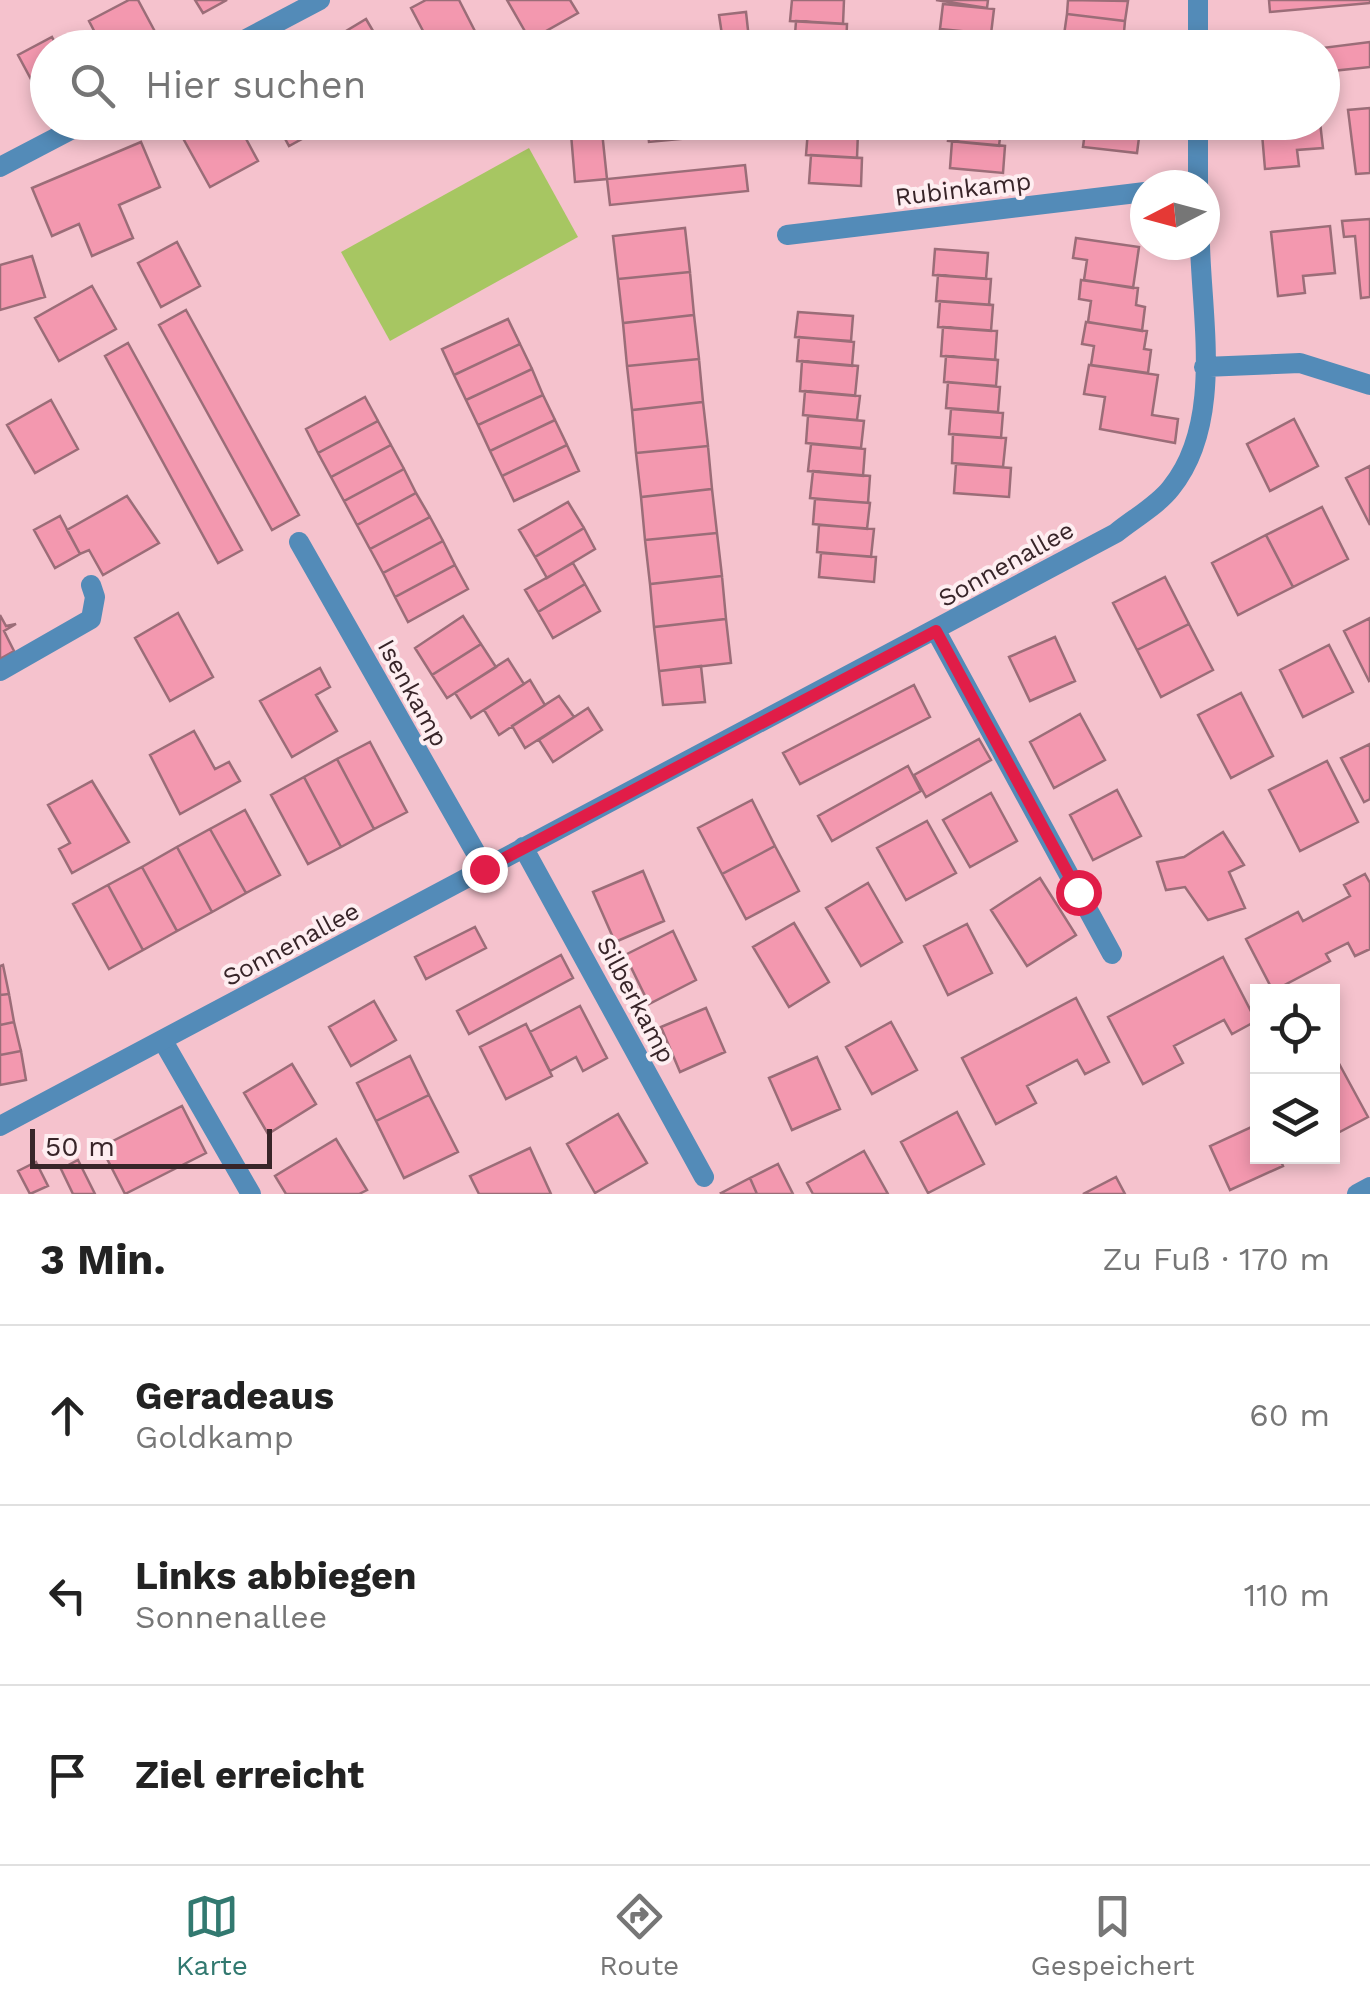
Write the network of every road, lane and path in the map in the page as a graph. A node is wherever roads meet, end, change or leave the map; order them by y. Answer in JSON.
{"nodes":[{"id":1,"x":320,"y":0,"type":"edge"},
{"id":2,"x":1198,"y":0,"type":"edge"},
{"id":3,"x":264,"y":30,"type":"edge"},
{"id":4,"x":1198,"y":30,"type":"edge"},
{"id":5,"x":52,"y":140,"type":"edge"},
{"id":6,"x":1198,"y":140,"type":"edge"},
{"id":7,"x":0,"y":167,"type":"edge"},
{"id":8,"x":1198,"y":170,"type":"edge"},
{"id":9,"x":1130,"y":194,"type":"edge"},
{"id":10,"x":787,"y":235,"type":"dead end"},
{"id":11,"x":1200,"y":260,"type":"edge"},
{"id":12,"x":1204,"y":368,"type":"junction"},
{"id":13,"x":1370,"y":386,"type":"edge"},
{"id":14,"x":299,"y":542,"type":"dead end"},
{"id":15,"x":91,"y":585,"type":"dead end"},
{"id":16,"x":936,"y":631,"type":"junction"},
{"id":17,"x":0,"y":671,"type":"edge"},
{"id":18,"x":523,"y":847,"type":"junction"},
{"id":19,"x":484,"y":869,"type":"junction"},
{"id":20,"x":1112,"y":954,"type":"dead end"},
{"id":21,"x":163,"y":1042,"type":"junction"},
{"id":22,"x":0,"y":1126,"type":"edge"},
{"id":23,"x":704,"y":1177,"type":"dead end"},
{"id":24,"x":1370,"y":1187,"type":"edge"},
{"id":25,"x":251,"y":1194,"type":"edge"},
{"id":26,"x":1356,"y":1194,"type":"edge"}],
"edges":[{"from":1,"to":3,"type":"street"},
{"from":2,"to":4,"type":"street"},
{"from":5,"to":7,"type":"street"},
{"from":6,"to":8,"type":"street"},
{"from":9,"to":10,"type":"street","name":"Rubinkamp"},
{"from":11,"to":12,"type":"street","name":"Sonnenallee"},
{"from":12,"to":13,"type":"street"},
{"from":12,"to":16,"type":"street","name":"Sonnenallee"},
{"from":14,"to":19,"type":"street","name":"Isenkamp"},
{"from":15,"to":17,"type":"street"},
{"from":16,"to":18,"type":"street","name":"Sonnenallee"},
{"from":16,"to":20,"type":"street"},
{"from":18,"to":19,"type":"street","name":"Sonnenallee"},
{"from":18,"to":23,"type":"street","name":"Silberkamp"},
{"from":19,"to":21,"type":"street","name":"Sonnenallee"},
{"from":21,"to":22,"type":"street","name":"Sonnenallee"},
{"from":21,"to":25,"type":"street"},
{"from":24,"to":26,"type":"street"}]}
